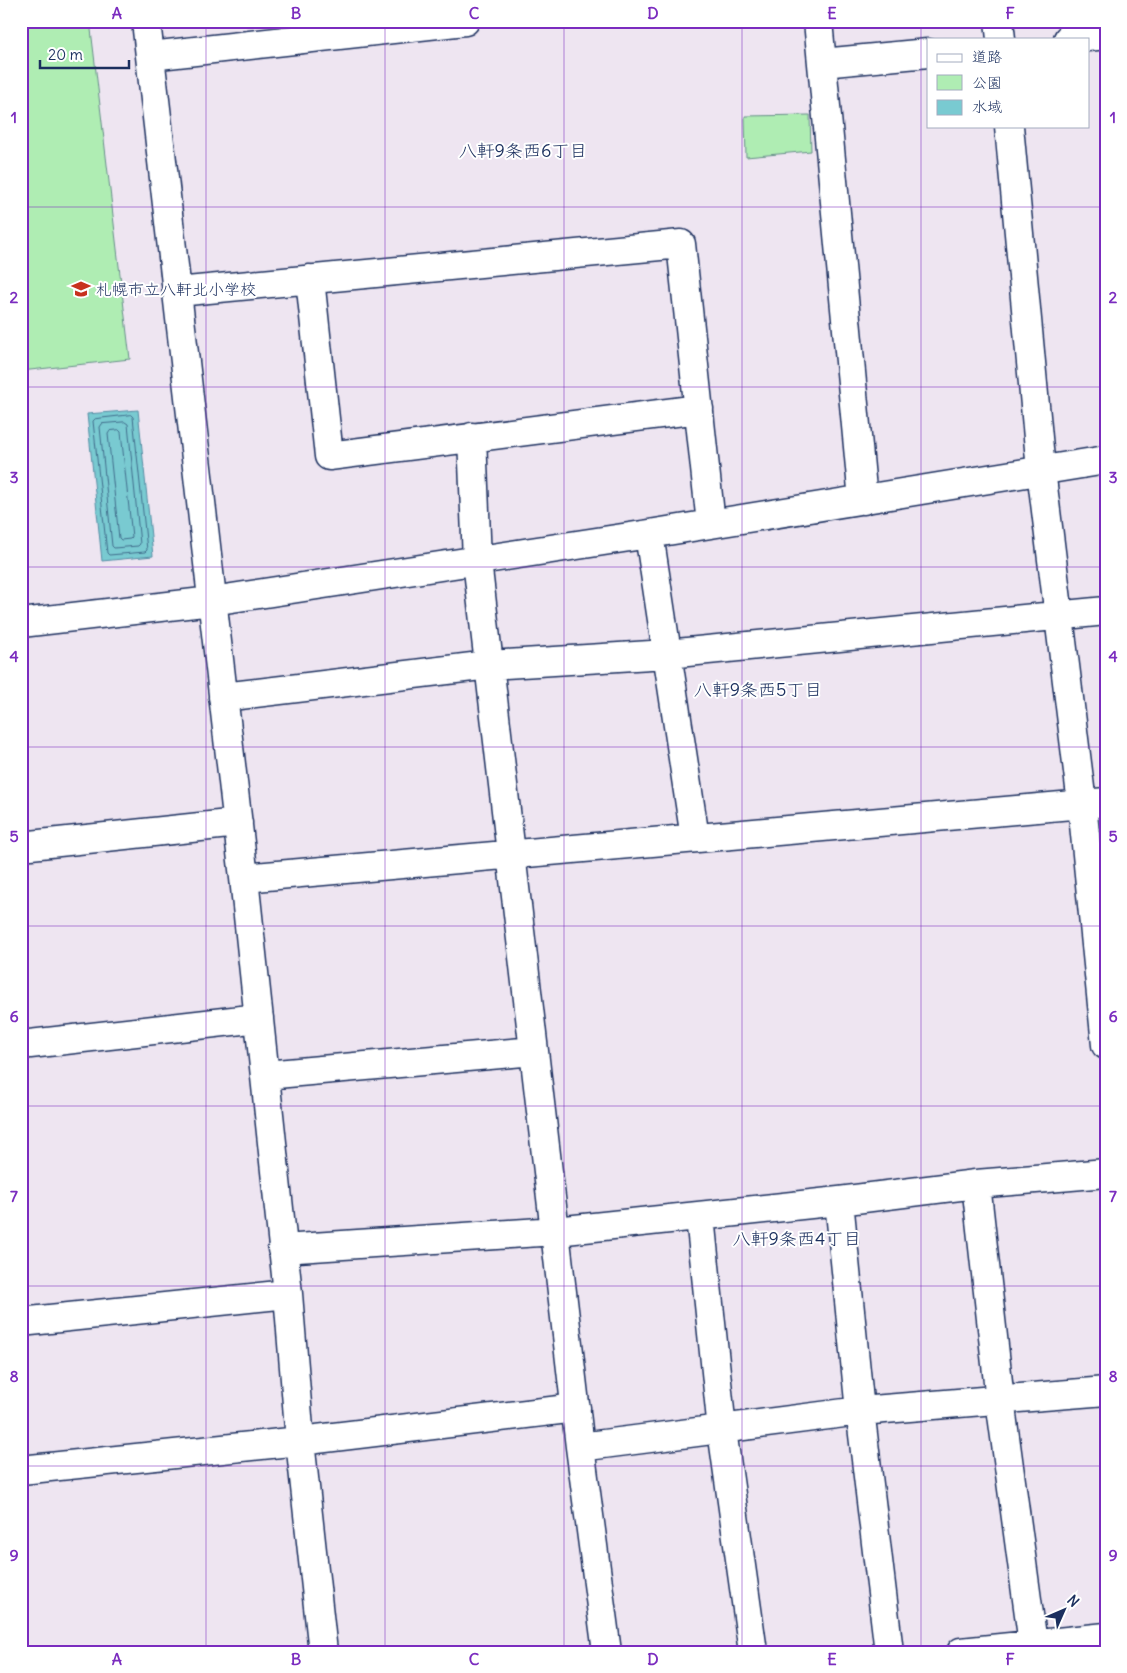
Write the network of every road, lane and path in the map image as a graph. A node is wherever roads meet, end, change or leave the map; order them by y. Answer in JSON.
{"nodes":[{"id":1,"x":146,"y":21,"type":"edge"},
{"id":2,"x":465,"y":21,"type":"edge"},
{"id":3,"x":818,"y":21,"type":"edge"},
{"id":4,"x":999,"y":21,"type":"edge"},
{"id":5,"x":1106,"y":35,"type":"edge"},
{"id":6,"x":1001,"y":38,"type":"edge"},
{"id":7,"x":1078,"y":38,"type":"edge"},
{"id":8,"x":927,"y":53,"type":"edge"},
{"id":9,"x":150,"y":56,"type":"junction"},
{"id":10,"x":822,"y":63,"type":"junction"},
{"id":11,"x":1009,"y":128,"type":"edge"},
{"id":12,"x":310,"y":279,"type":"junction"},
{"id":13,"x":177,"y":292,"type":"junction"},
{"id":14,"x":699,"y":409,"type":"junction"},
{"id":15,"x":472,"y":437,"type":"junction"},
{"id":16,"x":1106,"y":460,"type":"edge"},
{"id":17,"x":1041,"y":470,"type":"junction"},
{"id":18,"x":863,"y":500,"type":"junction"},
{"id":19,"x":711,"y":524,"type":"junction"},
{"id":20,"x":649,"y":534,"type":"junction"},
{"id":21,"x":478,"y":561,"type":"junction"},
{"id":22,"x":212,"y":601,"type":"junction"},
{"id":23,"x":1106,"y":611,"type":"edge"},
{"id":24,"x":1059,"y":616,"type":"junction"},
{"id":25,"x":21,"y":623,"type":"edge"},
{"id":26,"x":667,"y":654,"type":"junction"},
{"id":27,"x":489,"y":665,"type":"junction"},
{"id":28,"x":224,"y":697,"type":"junction"},
{"id":29,"x":1094,"y":803,"type":"edge"},
{"id":30,"x":238,"y":824,"type":"junction"},
{"id":31,"x":695,"y":838,"type":"junction"},
{"id":32,"x":21,"y":846,"type":"edge"},
{"id":33,"x":511,"y":855,"type":"junction"},
{"id":34,"x":244,"y":878,"type":"junction"},
{"id":35,"x":259,"y":1018,"type":"junction"},
{"id":36,"x":21,"y":1045,"type":"edge"},
{"id":37,"x":1106,"y":1045,"type":"edge"},
{"id":38,"x":534,"y":1051,"type":"junction"},
{"id":39,"x":265,"y":1075,"type":"junction"},
{"id":40,"x":1106,"y":1173,"type":"edge"},
{"id":41,"x":976,"y":1184,"type":"junction"},
{"id":42,"x":840,"y":1201,"type":"junction"},
{"id":43,"x":700,"y":1217,"type":"junction"},
{"id":44,"x":556,"y":1231,"type":"junction"},
{"id":45,"x":282,"y":1249,"type":"junction"},
{"id":46,"x":288,"y":1294,"type":"junction"},
{"id":47,"x":21,"y":1322,"type":"edge"},
{"id":48,"x":1106,"y":1391,"type":"edge"},
{"id":49,"x":1000,"y":1400,"type":"junction"},
{"id":50,"x":576,"y":1408,"type":"junction"},
{"id":51,"x":860,"y":1411,"type":"junction"},
{"id":52,"x":722,"y":1430,"type":"junction"},
{"id":53,"x":300,"y":1441,"type":"junction"},
{"id":54,"x":580,"y":1447,"type":"junction"},
{"id":55,"x":21,"y":1470,"type":"edge"},
{"id":56,"x":1106,"y":1637,"type":"edge"},
{"id":57,"x":1033,"y":1644,"type":"junction"},
{"id":58,"x":970,"y":1651,"type":"edge"},
{"id":59,"x":323,"y":1652,"type":"edge"},
{"id":60,"x":607,"y":1652,"type":"edge"},
{"id":61,"x":753,"y":1652,"type":"edge"},
{"id":62,"x":889,"y":1652,"type":"edge"}],
"edges":[{"from":1,"to":9,"type":"street"},
{"from":2,"to":9,"type":"street"},
{"from":3,"to":10,"type":"street"},
{"from":4,"to":6,"type":"street"},
{"from":5,"to":7,"type":"street"},
{"from":8,"to":10,"type":"street"},
{"from":9,"to":13,"type":"street"},
{"from":10,"to":18,"type":"street"},
{"from":11,"to":17,"type":"street"},
{"from":12,"to":13,"type":"street"},
{"from":12,"to":14,"type":"street"},
{"from":12,"to":15,"type":"street"},
{"from":13,"to":22,"type":"street"},
{"from":14,"to":15,"type":"street"},
{"from":14,"to":19,"type":"street"},
{"from":15,"to":21,"type":"street"},
{"from":16,"to":17,"type":"street"},
{"from":17,"to":18,"type":"street"},
{"from":17,"to":24,"type":"street"},
{"from":18,"to":19,"type":"street"},
{"from":19,"to":20,"type":"street"},
{"from":20,"to":21,"type":"street"},
{"from":20,"to":26,"type":"street"},
{"from":21,"to":22,"type":"street"},
{"from":21,"to":27,"type":"street"},
{"from":22,"to":25,"type":"street"},
{"from":22,"to":28,"type":"street"},
{"from":23,"to":24,"type":"street"},
{"from":24,"to":26,"type":"street"},
{"from":24,"to":29,"type":"street"},
{"from":26,"to":27,"type":"street"},
{"from":26,"to":31,"type":"street"},
{"from":27,"to":28,"type":"street"},
{"from":27,"to":33,"type":"street"},
{"from":28,"to":30,"type":"street"},
{"from":29,"to":31,"type":"street"},
{"from":29,"to":37,"type":"street"},
{"from":30,"to":32,"type":"street"},
{"from":30,"to":34,"type":"street"},
{"from":31,"to":33,"type":"street"},
{"from":33,"to":34,"type":"street"},
{"from":33,"to":38,"type":"street"},
{"from":34,"to":35,"type":"street"},
{"from":35,"to":36,"type":"street"},
{"from":35,"to":39,"type":"street"},
{"from":38,"to":39,"type":"street"},
{"from":38,"to":44,"type":"street"},
{"from":39,"to":45,"type":"street"},
{"from":40,"to":41,"type":"street"},
{"from":41,"to":42,"type":"street"},
{"from":41,"to":49,"type":"street"},
{"from":42,"to":43,"type":"street"},
{"from":42,"to":51,"type":"street"},
{"from":43,"to":44,"type":"street"},
{"from":43,"to":52,"type":"street"},
{"from":44,"to":45,"type":"street"},
{"from":44,"to":50,"type":"street"},
{"from":45,"to":46,"type":"street"},
{"from":46,"to":47,"type":"street"},
{"from":46,"to":53,"type":"street"},
{"from":48,"to":49,"type":"street"},
{"from":49,"to":51,"type":"street"},
{"from":49,"to":57,"type":"street"},
{"from":50,"to":53,"type":"street"},
{"from":50,"to":54,"type":"street"},
{"from":51,"to":52,"type":"street"},
{"from":51,"to":62,"type":"street"},
{"from":52,"to":54,"type":"street"},
{"from":52,"to":61,"type":"street"},
{"from":53,"to":55,"type":"street"},
{"from":53,"to":59,"type":"street"},
{"from":54,"to":60,"type":"street"},
{"from":56,"to":57,"type":"street"},
{"from":57,"to":58,"type":"street"}]}
